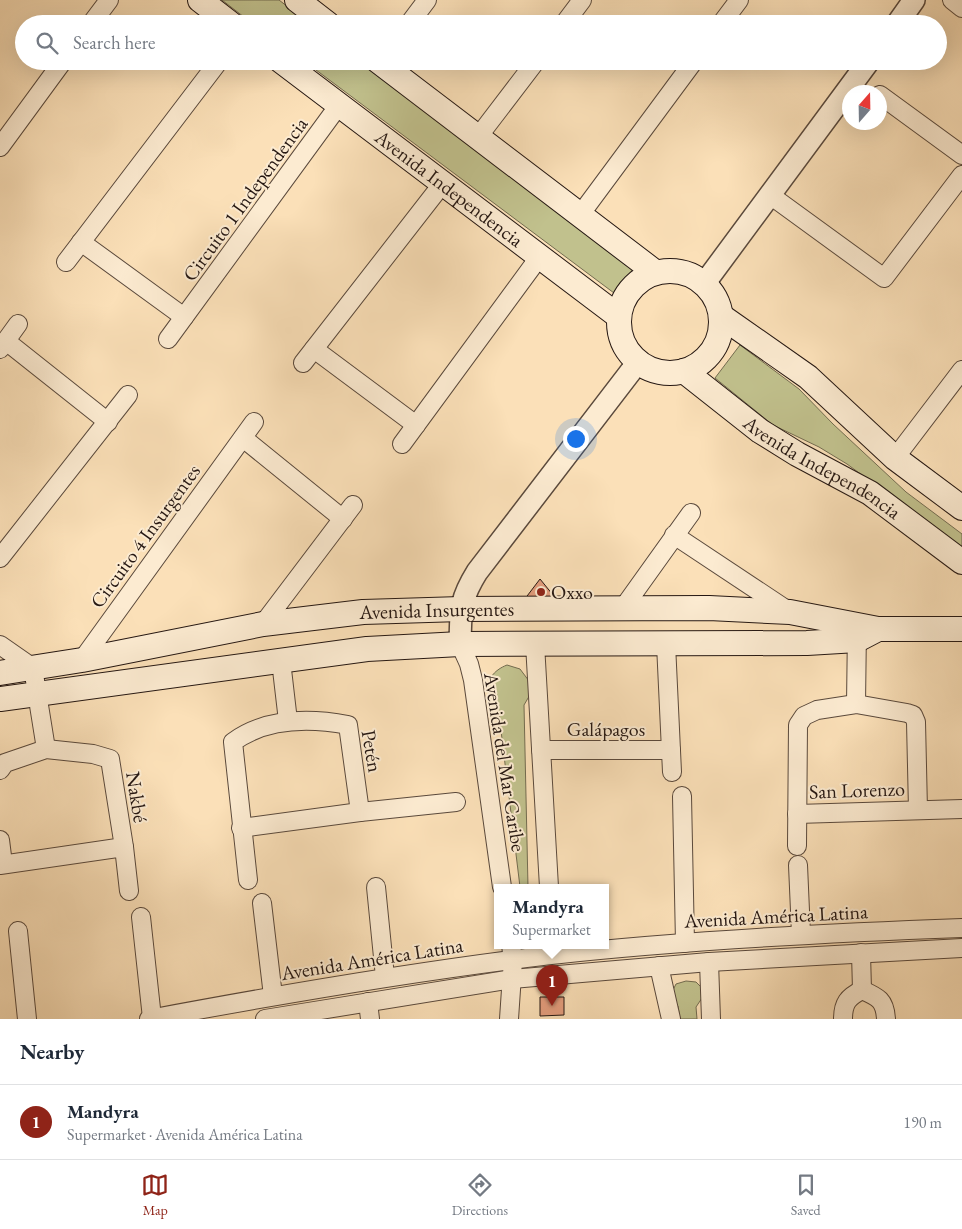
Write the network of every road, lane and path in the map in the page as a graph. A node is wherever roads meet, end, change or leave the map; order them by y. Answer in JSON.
{"nodes":[{"id":1,"x":109,"y":0,"type":"edge"},
{"id":2,"x":200,"y":0,"type":"edge"},
{"id":3,"x":297,"y":0,"type":"edge"},
{"id":4,"x":427,"y":0,"type":"edge"},
{"id":5,"x":582,"y":0,"type":"edge"},
{"id":6,"x":739,"y":0,"type":"edge"},
{"id":7,"x":914,"y":0,"type":"edge"},
{"id":8,"x":952,"y":0,"type":"edge"},
{"id":9,"x":962,"y":8,"type":"edge"},
{"id":10,"x":98,"y":15,"type":"edge"},
{"id":11,"x":219,"y":15,"type":"edge"},
{"id":12,"x":316,"y":15,"type":"edge"},
{"id":13,"x":416,"y":15,"type":"edge"},
{"id":14,"x":571,"y":15,"type":"edge"},
{"id":15,"x":728,"y":15,"type":"edge"},
{"id":16,"x":903,"y":15,"type":"edge"},
{"id":17,"x":56,"y":70,"type":"edge"},
{"id":18,"x":212,"y":70,"type":"edge"},
{"id":19,"x":293,"y":70,"type":"edge"},
{"id":20,"x":390,"y":70,"type":"edge"},
{"id":21,"x":529,"y":70,"type":"edge"},
{"id":22,"x":687,"y":70,"type":"edge"},
{"id":23,"x":863,"y":70,"type":"edge"},
{"id":24,"x":857,"y":78,"type":"junction"},
{"id":25,"x":866,"y":85,"type":"edge"},
{"id":26,"x":887,"y":100,"type":"edge"},
{"id":27,"x":339,"y":105,"type":"junction"},
{"id":28,"x":478,"y":137,"type":"junction"},
{"id":29,"x":0,"y":147,"type":"edge"},
{"id":30,"x":962,"y":155,"type":"edge"},
{"id":31,"x":962,"y":175,"type":"edge"},
{"id":32,"x":443,"y":183,"type":"junction"},
{"id":33,"x":770,"y":195,"type":"junction"},
{"id":34,"x":580,"y":215,"type":"junction"},
{"id":35,"x":81,"y":242,"type":"junction"},
{"id":36,"x":540,"y":256,"type":"junction"},
{"id":37,"x":66,"y":262,"type":"dead end"},
{"id":38,"x":655,"y":272,"type":"junction"},
{"id":39,"x":704,"y":284,"type":"junction"},
{"id":40,"x":618,"y":316,"type":"junction"},
{"id":41,"x":721,"y":316,"type":"junction"},
{"id":42,"x":184,"y":317,"type":"junction"},
{"id":43,"x":18,"y":324,"type":"dead end"},
{"id":44,"x":168,"y":339,"type":"dead end"},
{"id":45,"x":3,"y":345,"type":"edge"},
{"id":46,"x":638,"y":362,"type":"junction"},
{"id":47,"x":962,"y":370,"type":"edge"},
{"id":48,"x":684,"y":371,"type":"junction"},
{"id":49,"x":128,"y":395,"type":"dead end"},
{"id":50,"x":108,"y":422,"type":"junction"},
{"id":51,"x":254,"y":422,"type":"dead end"},
{"id":52,"x":416,"y":425,"type":"junction"},
{"id":53,"x":243,"y":438,"type":"junction"},
{"id":54,"x":402,"y":444,"type":"dead end"},
{"id":55,"x":895,"y":458,"type":"junction"},
{"id":56,"x":962,"y":508,"type":"edge"},
{"id":57,"x":691,"y":513,"type":"dead end"},
{"id":58,"x":674,"y":535,"type":"junction"},
{"id":59,"x":0,"y":558,"type":"edge"},
{"id":60,"x":962,"y":562,"type":"edge"},
{"id":61,"x":623,"y":608,"type":"junction"},
{"id":62,"x":461,"y":609,"type":"junction"},
{"id":63,"x":790,"y":612,"type":"junction"},
{"id":64,"x":263,"y":624,"type":"junction"},
{"id":65,"x":962,"y":629,"type":"edge"},
{"id":66,"x":864,"y":632,"type":"junction"},
{"id":67,"x":460,"y":644,"type":"junction"},
{"id":68,"x":535,"y":644,"type":"junction"},
{"id":69,"x":666,"y":644,"type":"junction"},
{"id":70,"x":0,"y":645,"type":"edge"},
{"id":71,"x":82,"y":660,"type":"junction"},
{"id":72,"x":281,"y":661,"type":"junction"},
{"id":73,"x":33,"y":668,"type":"junction"},
{"id":74,"x":0,"y":673,"type":"edge"},
{"id":75,"x":38,"y":694,"type":"junction"},
{"id":76,"x":0,"y":699,"type":"edge"},
{"id":77,"x":856,"y":704,"type":"junction"},
{"id":78,"x":288,"y":721,"type":"junction"},
{"id":79,"x":46,"y":748,"type":"junction"},
{"id":80,"x":542,"y":750,"type":"junction"},
{"id":81,"x":671,"y":750,"type":"junction"},
{"id":82,"x":0,"y":770,"type":"edge"},
{"id":83,"x":672,"y":772,"type":"dead end"},
{"id":84,"x":682,"y":796,"type":"dead end"},
{"id":85,"x":456,"y":802,"type":"dead end"},
{"id":86,"x":962,"y":809,"type":"edge"},
{"id":87,"x":918,"y":810,"type":"junction"},
{"id":88,"x":360,"y":812,"type":"junction"},
{"id":89,"x":797,"y":814,"type":"junction"},
{"id":90,"x":241,"y":828,"type":"junction"},
{"id":91,"x":0,"y":840,"type":"edge"},
{"id":92,"x":797,"y":846,"type":"dead end"},
{"id":93,"x":124,"y":847,"type":"junction"},
{"id":94,"x":1,"y":864,"type":"edge"},
{"id":95,"x":798,"y":865,"type":"dead end"},
{"id":96,"x":248,"y":880,"type":"dead end"},
{"id":97,"x":502,"y":884,"type":"edge"},
{"id":98,"x":549,"y":884,"type":"edge"},
{"id":99,"x":376,"y":887,"type":"dead end"},
{"id":100,"x":129,"y":890,"type":"dead end"},
{"id":101,"x":262,"y":903,"type":"dead end"},
{"id":102,"x":141,"y":917,"type":"dead end"},
{"id":103,"x":962,"y":928,"type":"edge"},
{"id":104,"x":18,"y":931,"type":"dead end"},
{"id":105,"x":801,"y":934,"type":"junction"},
{"id":106,"x":685,"y":942,"type":"junction"},
{"id":107,"x":609,"y":947,"type":"edge"},
{"id":108,"x":962,"y":948,"type":"edge"},
{"id":109,"x":570,"y":949,"type":"edge"},
{"id":110,"x":553,"y":950,"type":"edge"},
{"id":111,"x":512,"y":952,"type":"edge"},
{"id":112,"x":861,"y":952,"type":"junction"},
{"id":113,"x":709,"y":962,"type":"junction"},
{"id":114,"x":659,"y":966,"type":"junction"},
{"id":115,"x":555,"y":975,"type":"junction"},
{"id":116,"x":385,"y":977,"type":"junction"},
{"id":117,"x":512,"y":979,"type":"junction"},
{"id":118,"x":862,"y":990,"type":"junction"},
{"id":119,"x":273,"y":996,"type":"junction"},
{"id":120,"x":369,"y":1010,"type":"edge"},
{"id":121,"x":27,"y":1019,"type":"edge"},
{"id":122,"x":150,"y":1019,"type":"edge"},
{"id":123,"x":265,"y":1019,"type":"edge"},
{"id":124,"x":509,"y":1019,"type":"edge"},
{"id":125,"x":671,"y":1019,"type":"edge"},
{"id":126,"x":711,"y":1019,"type":"edge"},
{"id":127,"x":843,"y":1019,"type":"edge"},
{"id":128,"x":886,"y":1019,"type":"edge"}],
"edges":[{"from":1,"to":10,"type":"street"},
{"from":2,"to":11,"type":"main road"},
{"from":3,"to":12,"type":"main road"},
{"from":4,"to":13,"type":"street"},
{"from":5,"to":14,"type":"street"},
{"from":6,"to":15,"type":"street"},
{"from":7,"to":16,"type":"street"},
{"from":8,"to":9,"type":"street"},
{"from":17,"to":29,"type":"street"},
{"from":18,"to":35,"type":"street"},
{"from":19,"to":27,"type":"main road","name":"Avenida Independencia"},
{"from":20,"to":28,"type":"main road"},
{"from":21,"to":28,"type":"street"},
{"from":22,"to":34,"type":"street"},
{"from":23,"to":24,"type":"street"},
{"from":24,"to":25,"type":"street"},
{"from":24,"to":33,"type":"street"},
{"from":26,"to":30,"type":"street"},
{"from":27,"to":32,"type":"main road","name":"Avenida Independencia"},
{"from":27,"to":42,"type":"street","name":"Circuito 1 Independencia"},
{"from":28,"to":34,"type":"main road"},
{"from":31,"to":33,"type":"street"},
{"from":32,"to":36,"type":"main road","name":"Avenida Independencia"},
{"from":32,"to":52,"type":"street"},
{"from":33,"to":39,"type":"street"},
{"from":34,"to":38,"type":"main road"},
{"from":35,"to":37,"type":"street"},
{"from":35,"to":42,"type":"street"},
{"from":36,"to":40,"type":"main road","name":"Avenida Independencia"},
{"from":36,"to":52,"type":"street"},
{"from":38,"to":39,"type":"main road"},
{"from":38,"to":40,"type":"main road"},
{"from":39,"to":41,"type":"main road"},
{"from":40,"to":46,"type":"main road"},
{"from":41,"to":48,"type":"main road"},
{"from":41,"to":55,"type":"main road"},
{"from":42,"to":44,"type":"street","name":"Circuito 1 Independencia"},
{"from":43,"to":45,"type":"street"},
{"from":45,"to":50,"type":"street"},
{"from":46,"to":48,"type":"main road"},
{"from":46,"to":62,"type":"street"},
{"from":47,"to":55,"type":"street"},
{"from":48,"to":60,"type":"main road","name":"Avenida Independencia"},
{"from":49,"to":50,"type":"street"},
{"from":50,"to":59,"type":"street"},
{"from":51,"to":53,"type":"street","name":"Circuito 4 Insurgentes"},
{"from":52,"to":54,"type":"street"},
{"from":53,"to":64,"type":"street"},
{"from":53,"to":71,"type":"street","name":"Circuito 4 Insurgentes"},
{"from":55,"to":56,"type":"main road"},
{"from":57,"to":58,"type":"street"},
{"from":58,"to":61,"type":"street"},
{"from":58,"to":63,"type":"street"},
{"from":61,"to":62,"type":"main road","name":"Avenida Insurgentes"},
{"from":61,"to":63,"type":"main road","name":"Avenida Insurgentes"},
{"from":62,"to":64,"type":"main road","name":"Avenida Insurgentes"},
{"from":62,"to":67,"type":"street"},
{"from":63,"to":66,"type":"main road","name":"Avenida Insurgentes"},
{"from":64,"to":71,"type":"main road","name":"Avenida Insurgentes"},
{"from":65,"to":66,"type":"main road","name":"Avenida Insurgentes"},
{"from":66,"to":69,"type":"main road","name":"Avenida Insurgentes"},
{"from":66,"to":77,"type":"street"},
{"from":67,"to":68,"type":"main road","name":"Avenida Insurgentes"},
{"from":67,"to":72,"type":"main road","name":"Avenida Insurgentes"},
{"from":67,"to":97,"type":"street","name":"Avenida del Mar Caribe"},
{"from":68,"to":69,"type":"main road","name":"Avenida Insurgentes"},
{"from":68,"to":80,"type":"street","name":"Avenida del Mar Caribe"},
{"from":69,"to":81,"type":"street"},
{"from":70,"to":73,"type":"street"},
{"from":71,"to":73,"type":"main road","name":"Avenida Insurgentes"},
{"from":72,"to":75,"type":"main road","name":"Avenida Insurgentes"},
{"from":72,"to":78,"type":"street"},
{"from":73,"to":74,"type":"main road","name":"Avenida Insurgentes"},
{"from":73,"to":75,"type":"street"},
{"from":75,"to":76,"type":"main road","name":"Avenida Insurgentes"},
{"from":75,"to":79,"type":"street"},
{"from":77,"to":87,"type":"street","name":"San Lorenzo"},
{"from":77,"to":89,"type":"street","name":"San Lorenzo"},
{"from":78,"to":88,"type":"street","name":"Petén"},
{"from":78,"to":90,"type":"street","name":"Petén"},
{"from":79,"to":82,"type":"street","name":"Nakbé"},
{"from":79,"to":93,"type":"street","name":"Nakbé"},
{"from":80,"to":81,"type":"street","name":"Galápagos"},
{"from":80,"to":98,"type":"street","name":"Avenida del Mar Caribe"},
{"from":81,"to":83,"type":"street"},
{"from":84,"to":106,"type":"street"},
{"from":85,"to":88,"type":"street"},
{"from":86,"to":87,"type":"street","name":"San Lorenzo"},
{"from":87,"to":89,"type":"street","name":"San Lorenzo"},
{"from":88,"to":90,"type":"street"},
{"from":89,"to":92,"type":"street","name":"San Lorenzo"},
{"from":90,"to":96,"type":"street","name":"Petén"},
{"from":91,"to":94,"type":"street","name":"Nakbé"},
{"from":93,"to":94,"type":"street","name":"Nakbé"},
{"from":93,"to":100,"type":"street","name":"Nakbé"},
{"from":95,"to":105,"type":"street"},
{"from":99,"to":116,"type":"street"},
{"from":101,"to":119,"type":"street"},
{"from":102,"to":122,"type":"street"},
{"from":103,"to":105,"type":"street","name":"Avenida América Latina"},
{"from":104,"to":121,"type":"street"},
{"from":105,"to":106,"type":"street","name":"Avenida América Latina"},
{"from":106,"to":107,"type":"street","name":"Avenida América Latina"},
{"from":108,"to":112,"type":"street","name":"Avenida América Latina"},
{"from":109,"to":110,"type":"street","name":"Avenida América Latina"},
{"from":110,"to":111,"type":"street","name":"Avenida América Latina"},
{"from":110,"to":115,"type":"street"},
{"from":111,"to":116,"type":"street","name":"Avenida América Latina"},
{"from":111,"to":117,"type":"street"},
{"from":112,"to":113,"type":"street","name":"Avenida América Latina"},
{"from":112,"to":118,"type":"street"},
{"from":113,"to":114,"type":"street","name":"Avenida América Latina"},
{"from":113,"to":126,"type":"street"},
{"from":114,"to":115,"type":"street","name":"Avenida América Latina"},
{"from":114,"to":125,"type":"street"},
{"from":115,"to":117,"type":"street","name":"Avenida América Latina"},
{"from":116,"to":119,"type":"street","name":"Avenida América Latina"},
{"from":117,"to":120,"type":"street","name":"Avenida América Latina"},
{"from":117,"to":124,"type":"street"},
{"from":118,"to":127,"type":"street"},
{"from":118,"to":128,"type":"street"},
{"from":119,"to":122,"type":"street","name":"Avenida América Latina"},
{"from":120,"to":123,"type":"street","name":"Avenida América Latina"}]}
